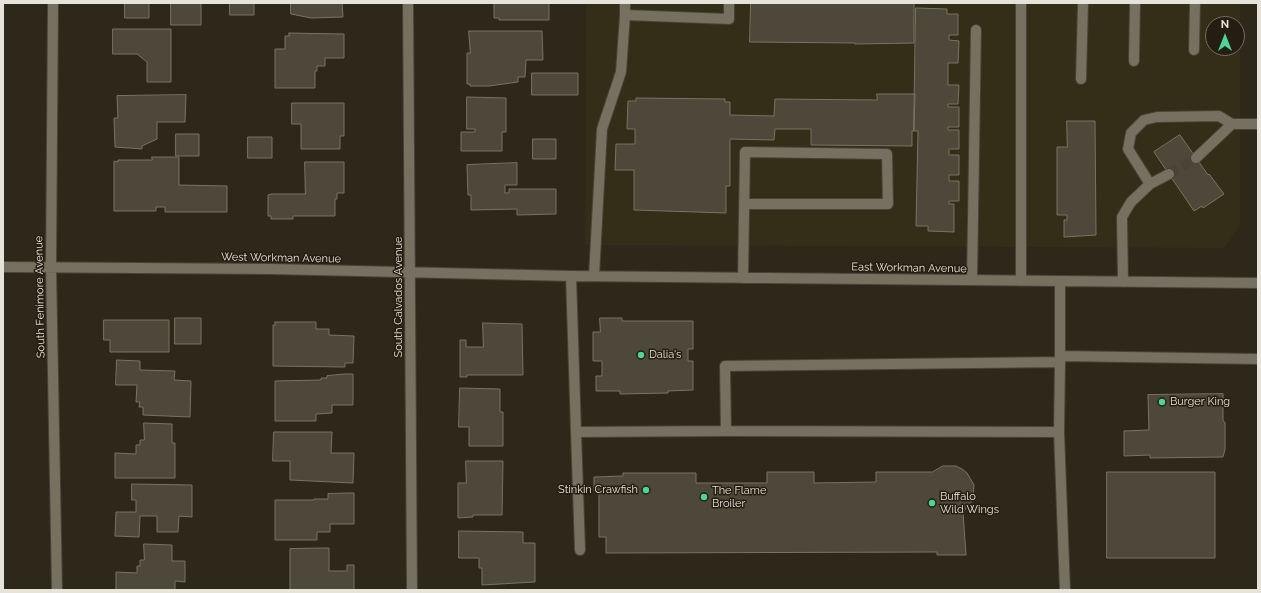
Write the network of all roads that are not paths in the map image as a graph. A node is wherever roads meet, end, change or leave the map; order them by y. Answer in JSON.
{"nodes":[{"id":1,"x":52,"y":3,"type":"edge"},
{"id":2,"x":408,"y":3,"type":"edge"},
{"id":3,"x":625,"y":3,"type":"edge"},
{"id":4,"x":729,"y":3,"type":"edge"},
{"id":5,"x":1021,"y":3,"type":"edge"},
{"id":6,"x":1082,"y":3,"type":"edge"},
{"id":7,"x":1135,"y":3,"type":"edge"},
{"id":8,"x":1194,"y":3,"type":"edge"},
{"id":9,"x":625,"y":15,"type":"junction"},
{"id":10,"x":976,"y":30,"type":"dead end"},
{"id":11,"x":1194,"y":50,"type":"dead end"},
{"id":12,"x":1134,"y":61,"type":"dead end"},
{"id":13,"x":1081,"y":79,"type":"dead end"},
{"id":14,"x":1232,"y":124,"type":"junction"},
{"id":15,"x":1258,"y":124,"type":"edge"},
{"id":16,"x":1196,"y":158,"type":"tunnel mouth"},
{"id":17,"x":1169,"y":174,"type":"tunnel mouth"},
{"id":18,"x":1150,"y":184,"type":"junction"},
{"id":19,"x":744,"y":204,"type":"junction"},
{"id":20,"x":3,"y":266,"type":"edge"},
{"id":21,"x":51,"y":266,"type":"junction"},
{"id":22,"x":411,"y":273,"type":"junction"},
{"id":23,"x":559,"y":276,"type":"joint"},
{"id":24,"x":572,"y":276,"type":"junction"},
{"id":25,"x":594,"y":276,"type":"junction"},
{"id":26,"x":743,"y":278,"type":"junction"},
{"id":27,"x":972,"y":280,"type":"junction"},
{"id":28,"x":1021,"y":281,"type":"junction"},
{"id":29,"x":1060,"y":282,"type":"junction"},
{"id":30,"x":1123,"y":282,"type":"junction"},
{"id":31,"x":1258,"y":283,"type":"edge"},
{"id":32,"x":1060,"y":359,"type":"junction"},
{"id":33,"x":1258,"y":359,"type":"edge"},
{"id":34,"x":726,"y":430,"type":"junction"},
{"id":35,"x":576,"y":432,"type":"junction"},
{"id":36,"x":1059,"y":432,"type":"junction"},
{"id":37,"x":580,"y":550,"type":"dead end"},
{"id":38,"x":57,"y":590,"type":"edge"},
{"id":39,"x":412,"y":590,"type":"edge"},
{"id":40,"x":1065,"y":590,"type":"edge"}],
"edges":[{"from":1,"to":21,"type":"street","name":"South Fenimore Avenue"},
{"from":2,"to":22,"type":"street","name":"South Calvados Avenue"},
{"from":3,"to":9,"type":"street"},
{"from":4,"to":9,"type":"street"},
{"from":5,"to":28,"type":"street"},
{"from":6,"to":13,"type":"street"},
{"from":7,"to":12,"type":"street"},
{"from":8,"to":11,"type":"street"},
{"from":9,"to":25,"type":"street"},
{"from":10,"to":27,"type":"street"},
{"from":14,"to":15,"type":"street"},
{"from":14,"to":16,"type":"street"},
{"from":14,"to":18,"type":"street"},
{"from":17,"to":18,"type":"street"},
{"from":18,"to":30,"type":"street"},
{"from":19,"to":19,"type":"street"},
{"from":19,"to":26,"type":"street"},
{"from":20,"to":21,"type":"street","name":"West Workman Avenue"},
{"from":21,"to":22,"type":"street","name":"West Workman Avenue"},
{"from":21,"to":38,"type":"street","name":"South Fenimore Avenue"},
{"from":22,"to":23,"type":"street","name":"West Workman Avenue"},
{"from":22,"to":39,"type":"street","name":"South Calvados Avenue"},
{"from":23,"to":24,"type":"street","name":"East Workman Avenue"},
{"from":24,"to":25,"type":"street","name":"East Workman Avenue"},
{"from":24,"to":35,"type":"street"},
{"from":25,"to":26,"type":"street","name":"East Workman Avenue"},
{"from":26,"to":27,"type":"street","name":"East Workman Avenue"},
{"from":27,"to":28,"type":"street","name":"East Workman Avenue"},
{"from":28,"to":29,"type":"street","name":"East Workman Avenue"},
{"from":29,"to":30,"type":"street","name":"East Workman Avenue"},
{"from":29,"to":32,"type":"street"},
{"from":30,"to":31,"type":"street","name":"East Workman Avenue"},
{"from":32,"to":33,"type":"street"},
{"from":32,"to":34,"type":"street"},
{"from":32,"to":36,"type":"street"},
{"from":34,"to":35,"type":"street"},
{"from":34,"to":36,"type":"street"},
{"from":35,"to":37,"type":"street"},
{"from":36,"to":40,"type":"street"}]}
